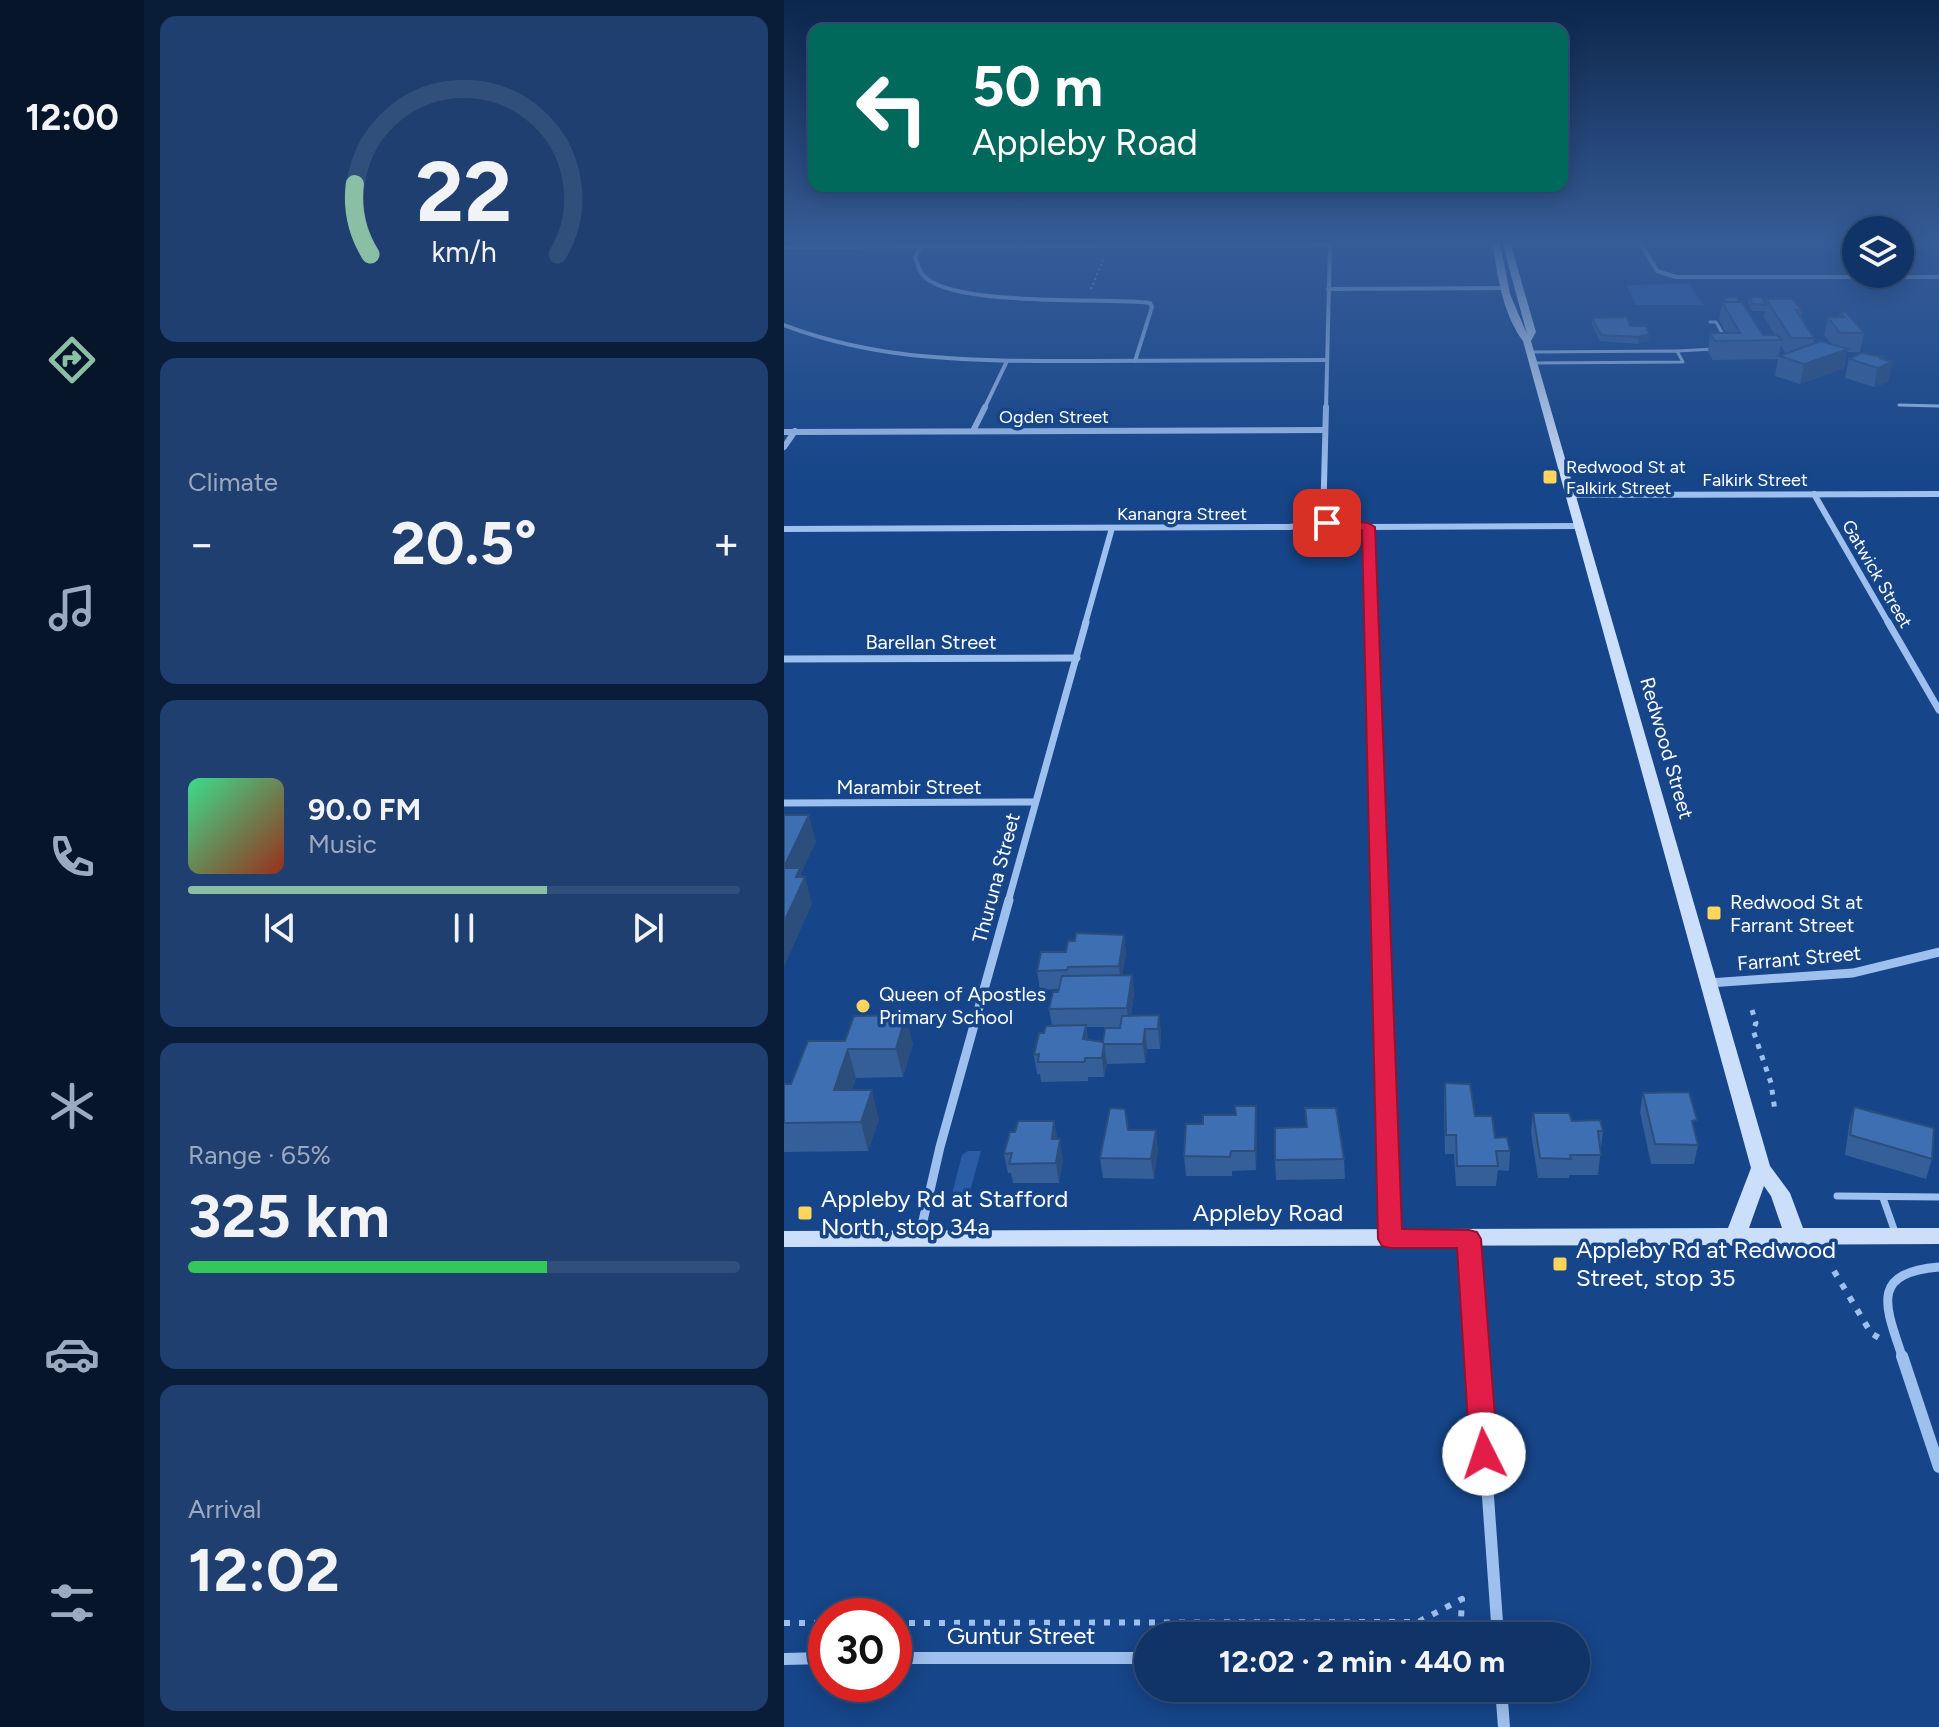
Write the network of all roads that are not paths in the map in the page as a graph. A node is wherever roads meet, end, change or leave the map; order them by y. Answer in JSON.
{"nodes":[{"id":1,"x":1147,"y":323,"type":"edge"},
{"id":2,"x":1327,"y":323,"type":"edge"},
{"id":3,"x":1517,"y":323,"type":"edge"},
{"id":4,"x":1529,"y":323,"type":"edge"},
{"id":5,"x":1716,"y":323,"type":"edge"},
{"id":6,"x":784,"y":325,"type":"edge"},
{"id":7,"x":1576,"y":351,"type":"junction"},
{"id":8,"x":1677,"y":351,"type":"junction"},
{"id":9,"x":1530,"y":352,"type":"junction"},
{"id":10,"x":1326,"y":360,"type":"junction"},
{"id":11,"x":1007,"y":361,"type":"junction"},
{"id":12,"x":1135,"y":361,"type":"junction"},
{"id":13,"x":1580,"y":363,"type":"junction"},
{"id":14,"x":1899,"y":405,"type":"dead end"},
{"id":15,"x":1939,"y":406,"type":"edge"},
{"id":16,"x":1325,"y":430,"type":"junction"},
{"id":17,"x":795,"y":431,"type":"junction"},
{"id":18,"x":973,"y":431,"type":"junction"},
{"id":19,"x":784,"y":432,"type":"edge"},
{"id":20,"x":784,"y":447,"type":"edge"},
{"id":21,"x":1814,"y":494,"type":"junction"},
{"id":22,"x":1939,"y":494,"type":"edge"},
{"id":23,"x":1571,"y":495,"type":"junction"},
{"id":24,"x":1323,"y":523,"type":"junction"},
{"id":25,"x":1580,"y":526,"type":"junction"},
{"id":26,"x":1368,"y":527,"type":"junction"},
{"id":27,"x":1112,"y":528,"type":"junction"},
{"id":28,"x":784,"y":529,"type":"edge"},
{"id":29,"x":1077,"y":658,"type":"junction"},
{"id":30,"x":784,"y":659,"type":"edge"},
{"id":31,"x":1939,"y":710,"type":"edge"},
{"id":32,"x":1035,"y":802,"type":"junction"},
{"id":33,"x":784,"y":803,"type":"edge"},
{"id":34,"x":1939,"y":952,"type":"edge"},
{"id":35,"x":1708,"y":983,"type":"junction"},
{"id":36,"x":1761,"y":1168,"type":"junction"},
{"id":37,"x":1837,"y":1196,"type":"dead end"},
{"id":38,"x":1939,"y":1197,"type":"edge"},
{"id":39,"x":1883,"y":1198,"type":"junction"},
{"id":40,"x":1897,"y":1236,"type":"junction"},
{"id":41,"x":1939,"y":1236,"type":"edge"},
{"id":42,"x":1796,"y":1238,"type":"junction"},
{"id":43,"x":784,"y":1239,"type":"edge"},
{"id":44,"x":919,"y":1239,"type":"junction"},
{"id":45,"x":1390,"y":1239,"type":"junction"},
{"id":46,"x":1469,"y":1239,"type":"junction"},
{"id":47,"x":1736,"y":1239,"type":"junction"},
{"id":48,"x":1939,"y":1267,"type":"edge"},
{"id":49,"x":1902,"y":1356,"type":"joint"},
{"id":50,"x":1939,"y":1467,"type":"edge"},
{"id":51,"x":1497,"y":1622,"type":"edge"},
{"id":52,"x":808,"y":1658,"type":"edge"},
{"id":53,"x":912,"y":1658,"type":"edge"},
{"id":54,"x":1134,"y":1658,"type":"edge"},
{"id":55,"x":784,"y":1659,"type":"edge"},
{"id":56,"x":1502,"y":1702,"type":"edge"},
{"id":57,"x":1504,"y":1727,"type":"edge"}],
"edges":[{"from":1,"to":12,"type":"street"},
{"from":2,"to":10,"type":"street"},
{"from":3,"to":9,"type":"street","name":"Redwood Street"},
{"from":4,"to":9,"type":"street","name":"Redwood Street"},
{"from":5,"to":8,"type":"lane"},
{"from":6,"to":11,"type":"street"},
{"from":7,"to":8,"type":"lane"},
{"from":7,"to":9,"type":"lane"},
{"from":7,"to":13,"type":"lane"},
{"from":8,"to":13,"type":"lane"},
{"from":9,"to":13,"type":"lane"},
{"from":9,"to":23,"type":"street","name":"Redwood Street"},
{"from":10,"to":12,"type":"street"},
{"from":10,"to":16,"type":"street"},
{"from":11,"to":12,"type":"street"},
{"from":11,"to":18,"type":"street"},
{"from":14,"to":15,"type":"lane"},
{"from":16,"to":18,"type":"street","name":"Ogden Street"},
{"from":16,"to":24,"type":"street"},
{"from":17,"to":18,"type":"street","name":"Ogden Street"},
{"from":17,"to":19,"type":"street","name":"Ogden Street"},
{"from":17,"to":20,"type":"street"},
{"from":21,"to":22,"type":"street","name":"Falkirk Street"},
{"from":21,"to":23,"type":"street","name":"Falkirk Street"},
{"from":21,"to":31,"type":"street","name":"Gatwick Street"},
{"from":23,"to":25,"type":"street","name":"Redwood Street"},
{"from":24,"to":26,"type":"street","name":"Kanangra Street"},
{"from":24,"to":27,"type":"street","name":"Kanangra Street"},
{"from":25,"to":26,"type":"street","name":"Kanangra Street"},
{"from":25,"to":35,"type":"street","name":"Redwood Street"},
{"from":26,"to":45,"type":"street"},
{"from":27,"to":28,"type":"street","name":"Kanangra Street"},
{"from":27,"to":29,"type":"street","name":"Thuruna Street"},
{"from":29,"to":30,"type":"street","name":"Barellan Street"},
{"from":29,"to":32,"type":"street","name":"Thuruna Street"},
{"from":32,"to":33,"type":"street","name":"Marambir Street"},
{"from":32,"to":44,"type":"street","name":"Thuruna Street"},
{"from":34,"to":35,"type":"street","name":"Farrant Street"},
{"from":35,"to":36,"type":"street","name":"Redwood Street"},
{"from":36,"to":42,"type":"street","name":"Redwood Street"},
{"from":36,"to":47,"type":"street"},
{"from":37,"to":39,"type":"lane"},
{"from":38,"to":39,"type":"lane"},
{"from":39,"to":40,"type":"lane"},
{"from":40,"to":41,"type":"street","name":"Appleby Road"},
{"from":40,"to":42,"type":"street","name":"Appleby Road"},
{"from":42,"to":47,"type":"street","name":"Appleby Road"},
{"from":43,"to":44,"type":"street","name":"Appleby Road"},
{"from":44,"to":45,"type":"street","name":"Appleby Road"},
{"from":45,"to":46,"type":"street","name":"Appleby Road"},
{"from":46,"to":47,"type":"street","name":"Appleby Road"},
{"from":46,"to":51,"type":"street"},
{"from":48,"to":49,"type":"lane"},
{"from":49,"to":50,"type":"street"},
{"from":52,"to":55,"type":"street"},
{"from":53,"to":54,"type":"street","name":"Guntur Street"},
{"from":56,"to":57,"type":"street"}]}
